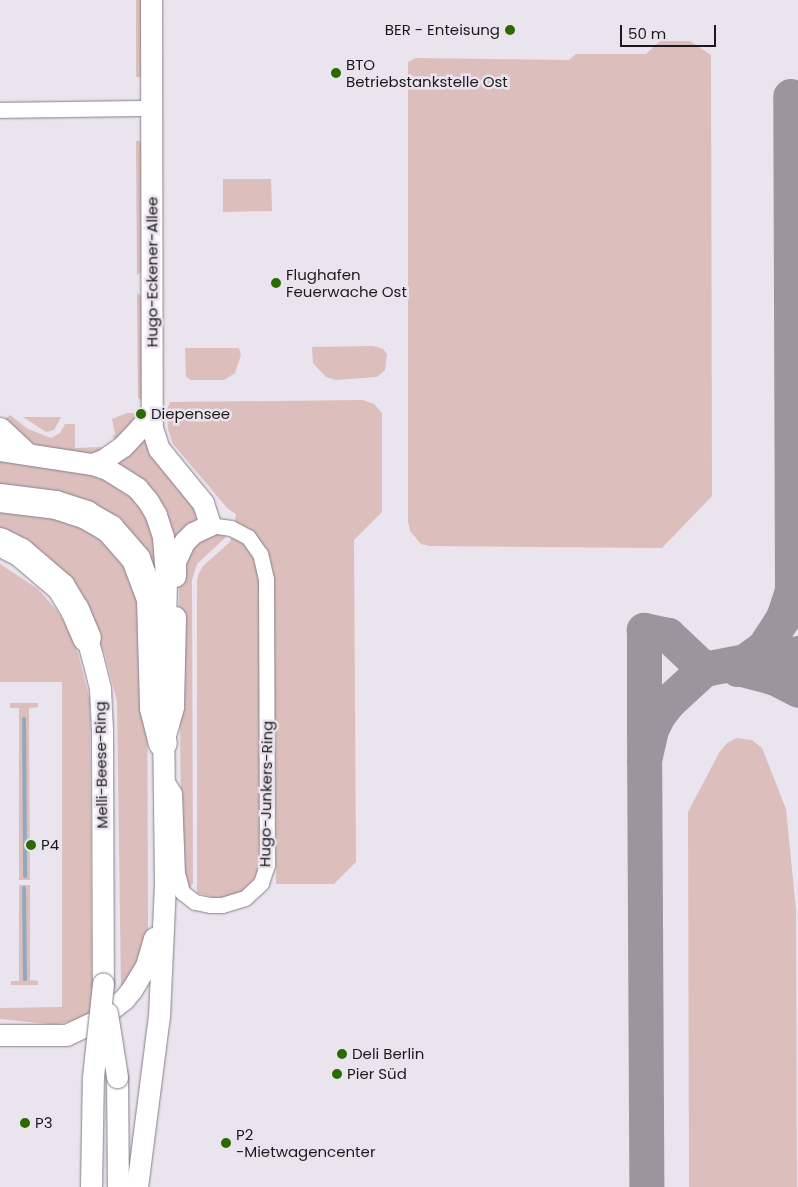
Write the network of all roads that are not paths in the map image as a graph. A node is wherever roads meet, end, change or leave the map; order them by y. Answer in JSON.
{"nodes":[{"id":1,"x":151,"y":0,"type":"edge"},
{"id":2,"x":151,"y":108,"type":"junction"},
{"id":3,"x":0,"y":110,"type":"edge"},
{"id":4,"x":151,"y":416,"type":"junction"},
{"id":5,"x":0,"y":428,"type":"edge"},
{"id":6,"x":0,"y":450,"type":"edge"},
{"id":7,"x":28,"y":454,"type":"junction"},
{"id":8,"x":92,"y":464,"type":"junction"},
{"id":9,"x":0,"y":498,"type":"edge"},
{"id":10,"x":210,"y":525,"type":"junction"},
{"id":11,"x":0,"y":542,"type":"edge"},
{"id":12,"x":0,"y":556,"type":"edge"},
{"id":13,"x":87,"y":638,"type":"junction"},
{"id":14,"x":163,"y":743,"type":"junction"},
{"id":15,"x":163,"y":774,"type":"junction"},
{"id":16,"x":103,"y":984,"type":"junction"},
{"id":17,"x":0,"y":1035,"type":"edge"},
{"id":18,"x":92,"y":1187,"type":"edge"},
{"id":19,"x":118,"y":1187,"type":"edge"},
{"id":20,"x":137,"y":1187,"type":"edge"}],
"edges":[{"from":1,"to":2,"type":"street","name":"Hugo-Eckener-Allee"},
{"from":2,"to":3,"type":"street"},
{"from":2,"to":4,"type":"street","name":"Hugo-Eckener-Allee"},
{"from":4,"to":8,"type":"street"},
{"from":4,"to":10,"type":"street","name":"Hugo-Eckener-Allee"},
{"from":5,"to":7,"type":"street"},
{"from":6,"to":7,"type":"street","name":"Hugo-Junkers-Ring"},
{"from":7,"to":8,"type":"street","name":"Hugo-Junkers-Ring"},
{"from":8,"to":14,"type":"street","name":"Hugo-Junkers-Ring"},
{"from":9,"to":14,"type":"highway"},
{"from":10,"to":14,"type":"street"},
{"from":10,"to":15,"type":"street","name":"Hugo-Junkers-Ring"},
{"from":11,"to":13,"type":"highway"},
{"from":12,"to":13,"type":"street","name":"Melli-Beese-Ring"},
{"from":13,"to":16,"type":"street","name":"Melli-Beese-Ring"},
{"from":14,"to":15,"type":"street","name":"Hugo-Junkers-Ring"},
{"from":15,"to":17,"type":"street","name":"Hugo-Junkers-Ring"},
{"from":15,"to":20,"type":"street","name":"Hugo-Junkers-Ring"},
{"from":16,"to":18,"type":"street","name":"Melli-Beese-Ring","bridge":true},
{"from":16,"to":19,"type":"street","name":"Melli-Beese-Ring","bridge":true}]}
